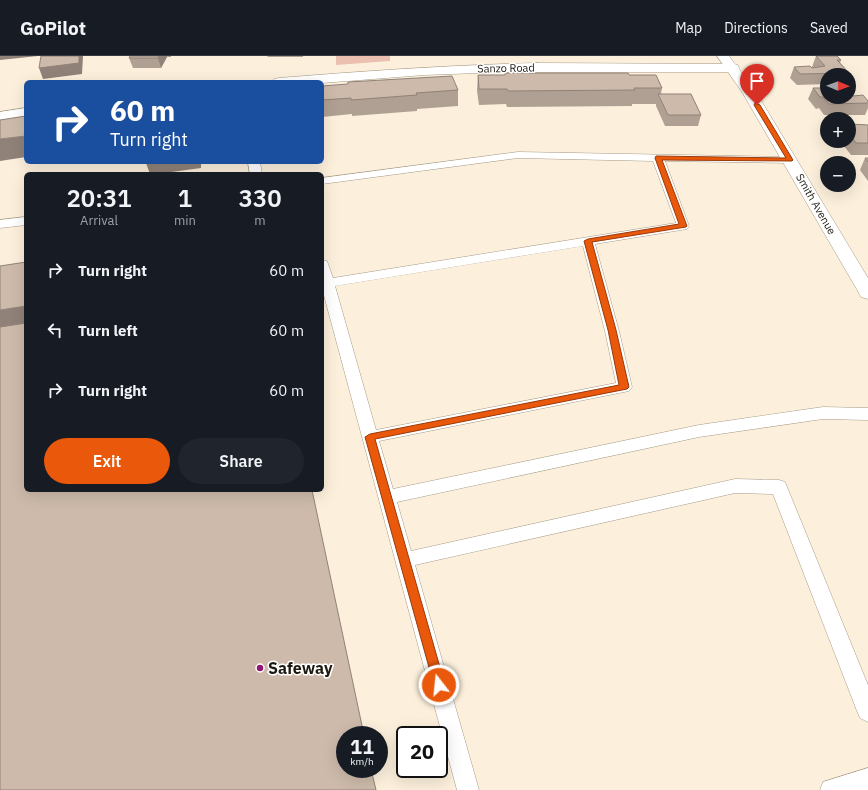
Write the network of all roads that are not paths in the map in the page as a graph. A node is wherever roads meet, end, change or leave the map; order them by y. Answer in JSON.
{"nodes":[{"id":1,"x":723,"y":56,"type":"edge"},
{"id":2,"x":733,"y":68,"type":"junction"},
{"id":3,"x":303,"y":80,"type":"edge"},
{"id":4,"x":24,"y":112,"type":"edge"},
{"id":5,"x":0,"y":116,"type":"edge"},
{"id":6,"x":658,"y":158,"type":"junction"},
{"id":7,"x":790,"y":160,"type":"junction"},
{"id":8,"x":324,"y":181,"type":"edge"},
{"id":9,"x":24,"y":221,"type":"edge"},
{"id":10,"x":0,"y":224,"type":"edge"},
{"id":11,"x":588,"y":241,"type":"junction"},
{"id":12,"x":324,"y":272,"type":"edge"},
{"id":13,"x":327,"y":283,"type":"junction"},
{"id":14,"x":868,"y":293,"type":"edge"},
{"id":15,"x":868,"y":414,"type":"edge"},
{"id":16,"x":370,"y":437,"type":"junction"},
{"id":17,"x":387,"y":497,"type":"junction"},
{"id":18,"x":404,"y":560,"type":"junction"},
{"id":19,"x":868,"y":710,"type":"edge"},
{"id":20,"x":868,"y":779,"type":"edge"},
{"id":21,"x":468,"y":790,"type":"edge"},
{"id":22,"x":831,"y":790,"type":"edge"}],
"edges":[{"from":1,"to":2,"type":"street","name":"Smith Avenue"},
{"from":2,"to":3,"type":"street","name":"Sanzo Road"},
{"from":2,"to":7,"type":"street","name":"Smith Avenue"},
{"from":4,"to":5,"type":"street"},
{"from":6,"to":7,"type":"lane"},
{"from":6,"to":8,"type":"lane"},
{"from":6,"to":11,"type":"lane"},
{"from":7,"to":14,"type":"street","name":"Smith Avenue"},
{"from":9,"to":10,"type":"lane"},
{"from":11,"to":13,"type":"lane"},
{"from":11,"to":16,"type":"lane"},
{"from":12,"to":13,"type":"lane"},
{"from":13,"to":16,"type":"lane"},
{"from":15,"to":17,"type":"lane"},
{"from":16,"to":17,"type":"lane"},
{"from":17,"to":18,"type":"lane"},
{"from":18,"to":19,"type":"lane"},
{"from":18,"to":21,"type":"lane"},
{"from":20,"to":22,"type":"lane"}]}
